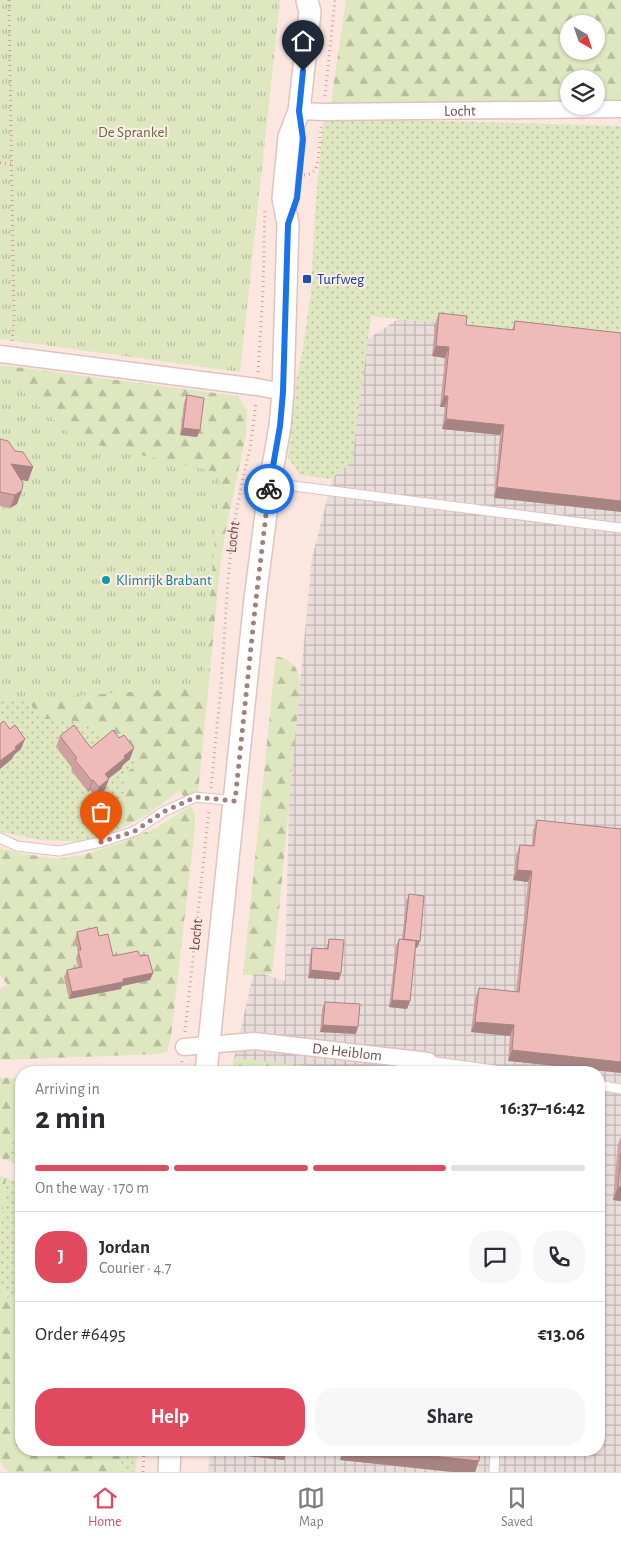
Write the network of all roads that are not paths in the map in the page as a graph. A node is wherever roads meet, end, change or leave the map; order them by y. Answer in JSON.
{"nodes":[{"id":1,"x":311,"y":4,"type":"edge"},
{"id":2,"x":621,"y":109,"type":"edge"},
{"id":3,"x":299,"y":111,"type":"junction"},
{"id":4,"x":3,"y":355,"type":"edge"},
{"id":5,"x":283,"y":392,"type":"junction"},
{"id":6,"x":270,"y":483,"type":"junction"},
{"id":7,"x":621,"y":528,"type":"edge"},
{"id":8,"x":235,"y":801,"type":"junction"},
{"id":9,"x":0,"y":838,"type":"edge"},
{"id":10,"x":209,"y":1044,"type":"junction"},
{"id":11,"x":184,"y":1047,"type":"road end"},
{"id":12,"x":428,"y":1061,"type":"joint"},
{"id":13,"x":207,"y":1066,"type":"edge"},
{"id":14,"x":465,"y":1066,"type":"edge"},
{"id":15,"x":605,"y":1086,"type":"edge"},
{"id":16,"x":621,"y":1089,"type":"edge"},
{"id":17,"x":170,"y":1456,"type":"edge"},
{"id":18,"x":495,"y":1456,"type":"edge"},
{"id":19,"x":169,"y":1472,"type":"edge"},
{"id":20,"x":494,"y":1472,"type":"edge"}],
"edges":[{"from":1,"to":3,"type":"street"},
{"from":2,"to":3,"type":"street","name":"Locht"},
{"from":3,"to":5,"type":"street","name":"Locht"},
{"from":4,"to":5,"type":"street"},
{"from":5,"to":6,"type":"street","name":"Locht"},
{"from":6,"to":7,"type":"lane"},
{"from":6,"to":8,"type":"street","name":"Locht"},
{"from":8,"to":9,"type":"lane"},
{"from":8,"to":10,"type":"street","name":"Locht"},
{"from":10,"to":11,"type":"street","name":"De Heiblom"},
{"from":10,"to":12,"type":"street","name":"De Heiblom"},
{"from":10,"to":13,"type":"street","name":"Locht"},
{"from":12,"to":14,"type":"lane","name":"De Heiblom"},
{"from":15,"to":16,"type":"lane"},
{"from":17,"to":19,"type":"street"},
{"from":18,"to":20,"type":"lane"}]}
